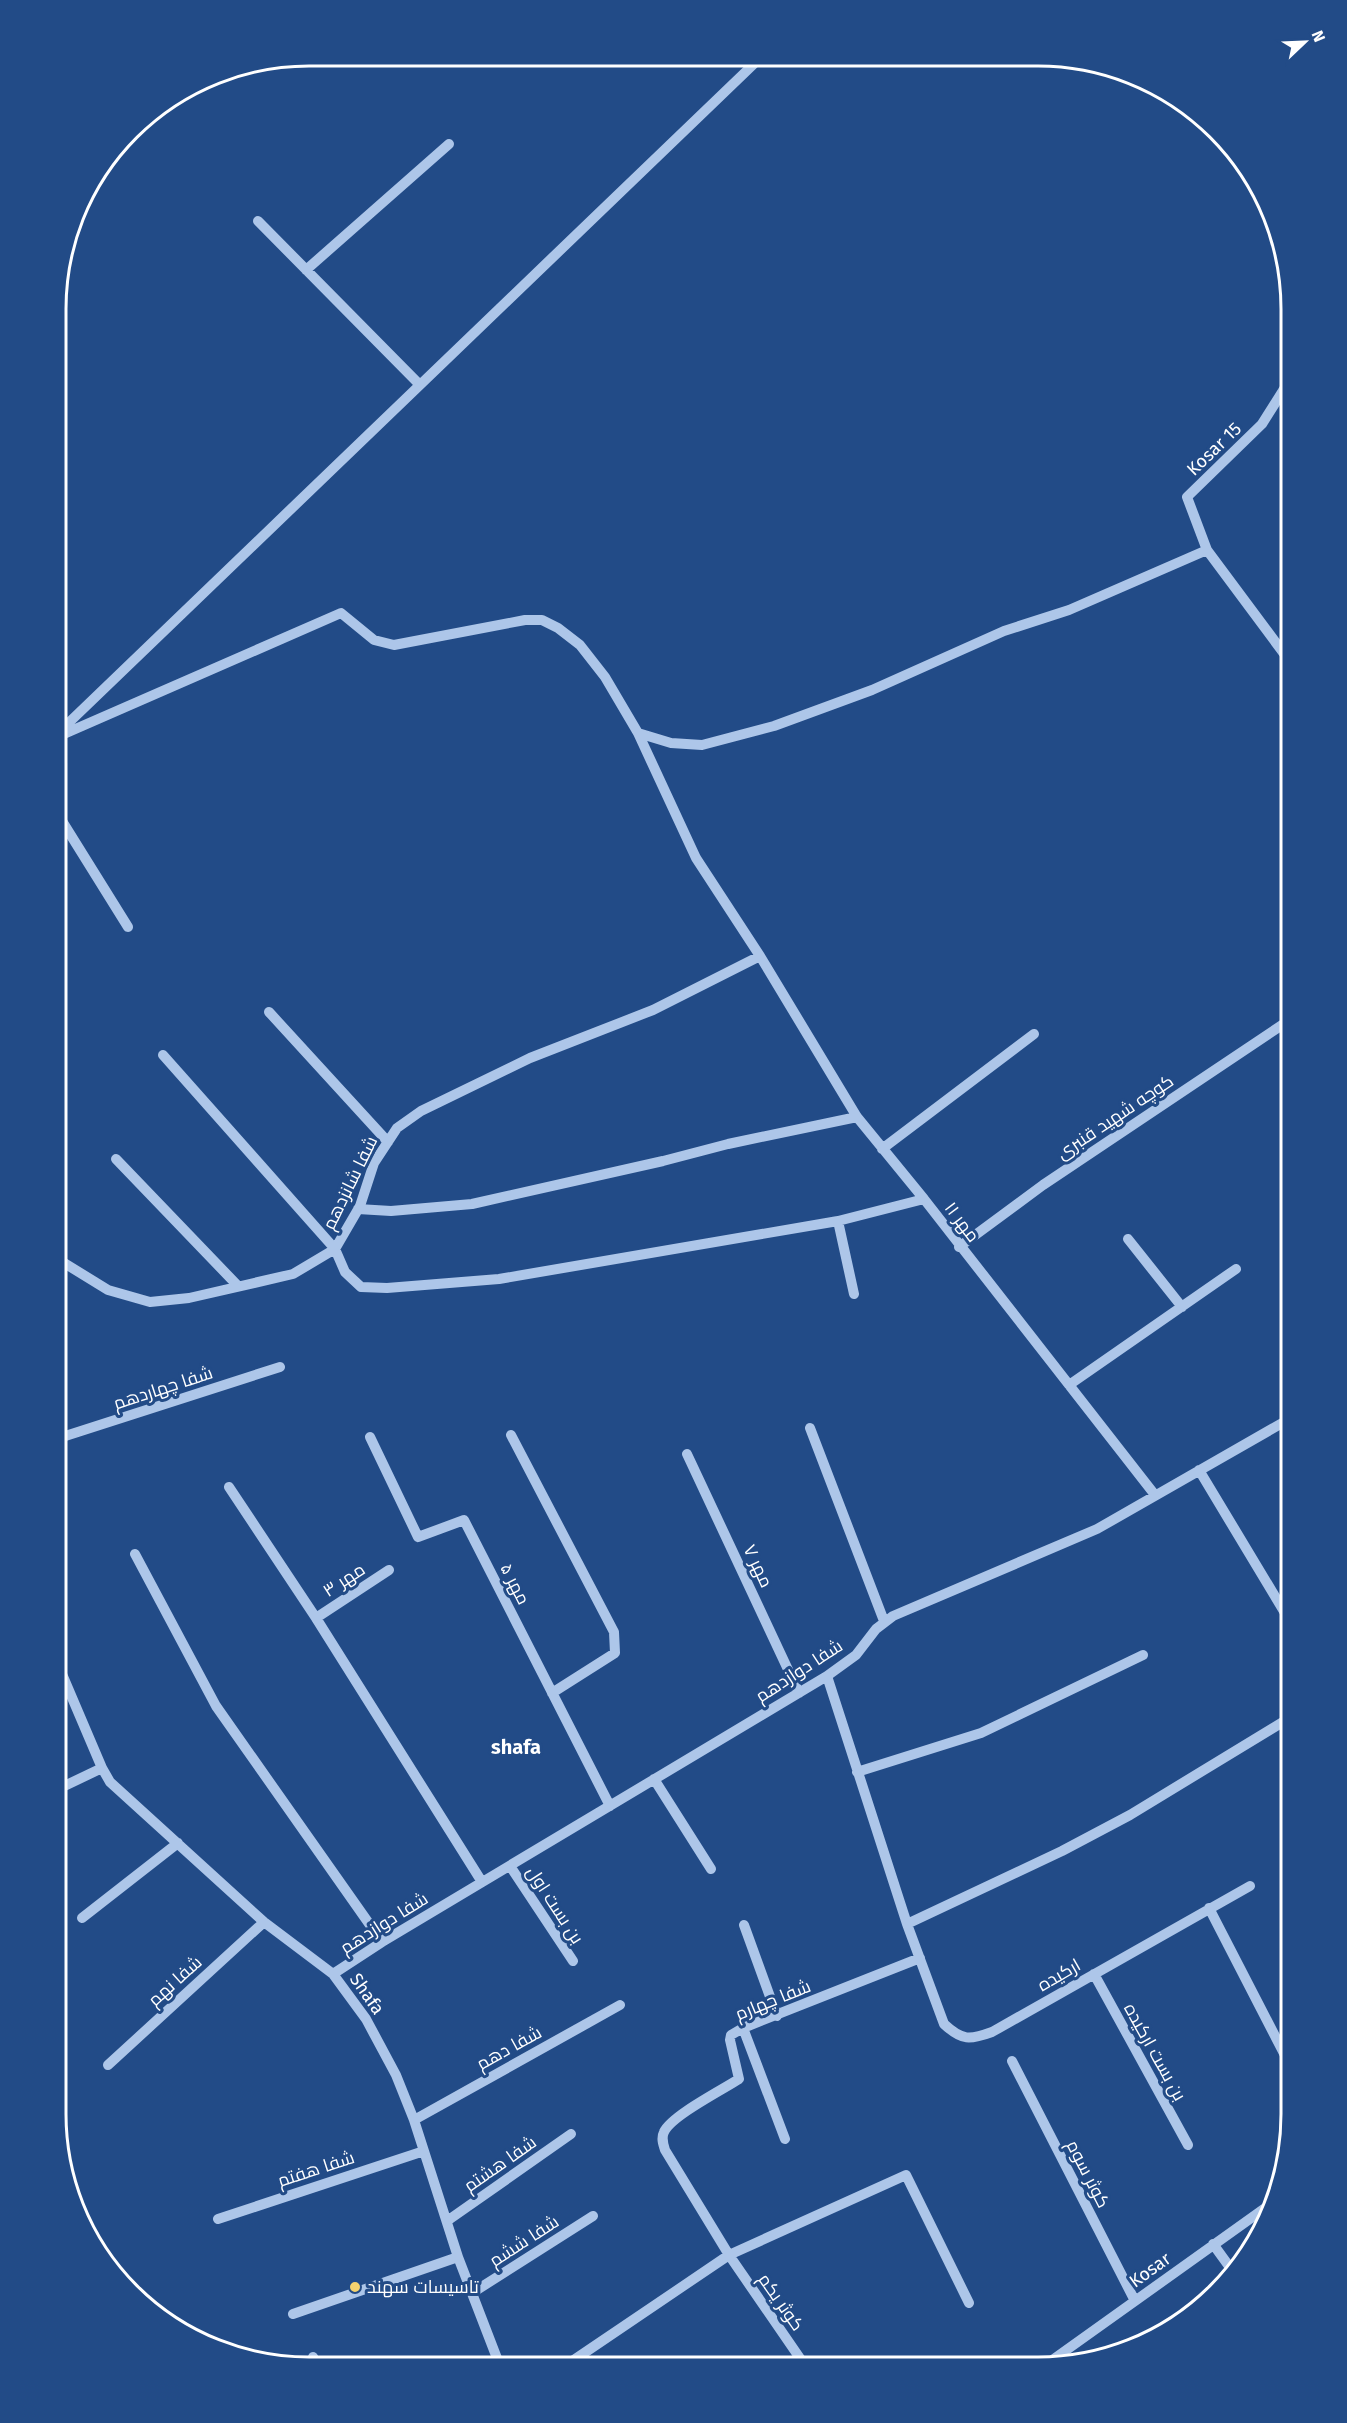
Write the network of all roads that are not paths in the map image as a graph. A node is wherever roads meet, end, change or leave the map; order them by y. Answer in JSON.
{"nodes":[{"id":1,"x":752,"y":66,"type":"edge"},
{"id":2,"x":449,"y":144,"type":"dead end"},
{"id":3,"x":258,"y":221,"type":"dead end"},
{"id":4,"x":306,"y":270,"type":"junction"},
{"id":5,"x":420,"y":385,"type":"junction"},
{"id":6,"x":1281,"y":395,"type":"edge"},
{"id":7,"x":1207,"y":550,"type":"junction"},
{"id":8,"x":1281,"y":650,"type":"edge"},
{"id":9,"x":66,"y":726,"type":"edge"},
{"id":10,"x":66,"y":731,"type":"edge"},
{"id":11,"x":638,"y":732,"type":"junction"},
{"id":12,"x":66,"y":827,"type":"edge"},
{"id":13,"x":128,"y":927,"type":"dead end"},
{"id":14,"x":760,"y":956,"type":"junction"},
{"id":15,"x":269,"y":1012,"type":"dead end"},
{"id":16,"x":1281,"y":1026,"type":"edge"},
{"id":17,"x":1034,"y":1034,"type":"dead end"},
{"id":18,"x":163,"y":1055,"type":"dead end"},
{"id":19,"x":857,"y":1117,"type":"junction"},
{"id":20,"x":388,"y":1142,"type":"junction"},
{"id":21,"x":882,"y":1149,"type":"junction"},
{"id":22,"x":117,"y":1159,"type":"dead end"},
{"id":23,"x":924,"y":1199,"type":"junction"},
{"id":24,"x":358,"y":1209,"type":"junction"},
{"id":25,"x":838,"y":1221,"type":"junction"},
{"id":26,"x":1128,"y":1239,"type":"dead end"},
{"id":27,"x":959,"y":1247,"type":"junction"},
{"id":28,"x":335,"y":1249,"type":"junction"},
{"id":29,"x":66,"y":1264,"type":"edge"},
{"id":30,"x":1236,"y":1269,"type":"dead end"},
{"id":31,"x":238,"y":1286,"type":"junction"},
{"id":32,"x":854,"y":1294,"type":"dead end"},
{"id":33,"x":1182,"y":1307,"type":"junction"},
{"id":34,"x":280,"y":1367,"type":"dead end"},
{"id":35,"x":1069,"y":1385,"type":"junction"},
{"id":36,"x":1281,"y":1424,"type":"edge"},
{"id":37,"x":810,"y":1428,"type":"dead end"},
{"id":38,"x":511,"y":1435,"type":"dead end"},
{"id":39,"x":66,"y":1436,"type":"edge"},
{"id":40,"x":370,"y":1437,"type":"dead end"},
{"id":41,"x":687,"y":1454,"type":"dead end"},
{"id":42,"x":1199,"y":1470,"type":"junction"},
{"id":43,"x":230,"y":1487,"type":"dead end"},
{"id":44,"x":1155,"y":1495,"type":"junction"},
{"id":45,"x":135,"y":1554,"type":"dead end"},
{"id":46,"x":389,"y":1570,"type":"dead end"},
{"id":47,"x":1281,"y":1606,"type":"edge"},
{"id":48,"x":316,"y":1618,"type":"junction"},
{"id":49,"x":884,"y":1621,"type":"junction"},
{"id":50,"x":1143,"y":1655,"type":"dead end"},
{"id":51,"x":827,"y":1676,"type":"junction"},
{"id":52,"x":66,"y":1693,"type":"edge"},
{"id":53,"x":552,"y":1693,"type":"junction"},
{"id":54,"x":799,"y":1693,"type":"junction"},
{"id":55,"x":1281,"y":1723,"type":"edge"},
{"id":56,"x":102,"y":1768,"type":"junction"},
{"id":57,"x":857,"y":1772,"type":"junction"},
{"id":58,"x":654,"y":1779,"type":"junction"},
{"id":59,"x":66,"y":1785,"type":"edge"},
{"id":60,"x":610,"y":1806,"type":"junction"},
{"id":61,"x":178,"y":1844,"type":"junction"},
{"id":62,"x":510,"y":1866,"type":"junction"},
{"id":63,"x":711,"y":1869,"type":"dead end"},
{"id":64,"x":482,"y":1882,"type":"junction"},
{"id":65,"x":1250,"y":1886,"type":"dead end"},
{"id":66,"x":1209,"y":1908,"type":"junction"},
{"id":67,"x":82,"y":1918,"type":"dead end"},
{"id":68,"x":264,"y":1922,"type":"junction"},
{"id":69,"x":907,"y":1924,"type":"junction"},
{"id":70,"x":744,"y":1925,"type":"dead end"},
{"id":71,"x":382,"y":1942,"type":"junction"},
{"id":72,"x":920,"y":1958,"type":"junction"},
{"id":73,"x":573,"y":1961,"type":"dead end"},
{"id":74,"x":333,"y":1974,"type":"junction"},
{"id":75,"x":1094,"y":1974,"type":"junction"},
{"id":76,"x":620,"y":2006,"type":"dead end"},
{"id":77,"x":777,"y":2016,"type":"junction"},
{"id":78,"x":743,"y":2028,"type":"junction"},
{"id":79,"x":1281,"y":2048,"type":"edge"},
{"id":80,"x":1012,"y":2061,"type":"dead end"},
{"id":81,"x":108,"y":2065,"type":"dead end"},
{"id":82,"x":414,"y":2120,"type":"junction"},
{"id":83,"x":571,"y":2134,"type":"dead end"},
{"id":84,"x":785,"y":2139,"type":"dead end"},
{"id":85,"x":1188,"y":2145,"type":"dead end"},
{"id":86,"x":424,"y":2151,"type":"junction"},
{"id":87,"x":1261,"y":2211,"type":"edge"},
{"id":88,"x":594,"y":2216,"type":"dead end"},
{"id":89,"x":218,"y":2219,"type":"dead end"},
{"id":90,"x":447,"y":2221,"type":"junction"},
{"id":91,"x":1213,"y":2244,"type":"junction"},
{"id":92,"x":729,"y":2255,"type":"junction"},
{"id":93,"x":458,"y":2257,"type":"junction"},
{"id":94,"x":1228,"y":2265,"type":"edge"},
{"id":95,"x":472,"y":2294,"type":"junction"},
{"id":96,"x":1135,"y":2301,"type":"junction"},
{"id":97,"x":969,"y":2303,"type":"dead end"},
{"id":98,"x":293,"y":2314,"type":"dead end"},
{"id":99,"x":1058,"y":2356,"type":"edge"},
{"id":100,"x":496,"y":2357,"type":"edge"},
{"id":101,"x":578,"y":2357,"type":"edge"},
{"id":102,"x":799,"y":2357,"type":"edge"}],
"edges":[{"from":1,"to":5,"type":"street"},
{"from":2,"to":4,"type":"street"},
{"from":3,"to":4,"type":"street"},
{"from":4,"to":5,"type":"street"},
{"from":5,"to":9,"type":"street"},
{"from":6,"to":7,"type":"street","name":"Kosar 15"},
{"from":7,"to":8,"type":"street","name":"Kosar 15"},
{"from":7,"to":11,"type":"street"},
{"from":10,"to":11,"type":"street","name":"مهر ۱۱"},
{"from":11,"to":14,"type":"street","name":"مهر ۱۱"},
{"from":12,"to":13,"type":"street"},
{"from":14,"to":19,"type":"street","name":"مهر ۱۱"},
{"from":14,"to":20,"type":"street","name":"شفا شانزدهم"},
{"from":15,"to":20,"type":"street"},
{"from":16,"to":27,"type":"street","name":"کوچه شهید قنبری"},
{"from":17,"to":21,"type":"street"},
{"from":18,"to":28,"type":"street"},
{"from":19,"to":21,"type":"street","name":"مهر ۱۱"},
{"from":19,"to":24,"type":"street"},
{"from":20,"to":24,"type":"street","name":"شفا شانزدهم"},
{"from":21,"to":23,"type":"street","name":"مهر ۱۱"},
{"from":22,"to":31,"type":"street"},
{"from":23,"to":25,"type":"street"},
{"from":23,"to":27,"type":"street","name":"مهر ۱۱"},
{"from":24,"to":28,"type":"street","name":"شفا شانزدهم"},
{"from":25,"to":28,"type":"street"},
{"from":25,"to":32,"type":"street"},
{"from":26,"to":33,"type":"street"},
{"from":27,"to":35,"type":"street","name":"مهر ۱۱"},
{"from":28,"to":31,"type":"street","name":"شفا شانزدهم"},
{"from":29,"to":31,"type":"street","name":"شفا شانزدهم"},
{"from":30,"to":33,"type":"street"},
{"from":33,"to":35,"type":"street"},
{"from":34,"to":39,"type":"street","name":"شفا چهاردهم"},
{"from":35,"to":44,"type":"street","name":"مهر ۱۱"},
{"from":36,"to":42,"type":"street","name":"شفا دوازدهم"},
{"from":37,"to":49,"type":"street"},
{"from":38,"to":53,"type":"street"},
{"from":40,"to":53,"type":"street","name":"مهر ۵"},
{"from":41,"to":54,"type":"street","name":"مهر ۷"},
{"from":42,"to":44,"type":"street","name":"شفا دوازدهم"},
{"from":42,"to":47,"type":"street"},
{"from":43,"to":48,"type":"street"},
{"from":44,"to":49,"type":"street","name":"شفا دوازدهم"},
{"from":45,"to":71,"type":"street"},
{"from":46,"to":48,"type":"street","name":"مهر ۳"},
{"from":48,"to":64,"type":"street"},
{"from":49,"to":51,"type":"street","name":"شفا دوازدهم"},
{"from":50,"to":57,"type":"street"},
{"from":51,"to":54,"type":"street","name":"شفا دوازدهم"},
{"from":51,"to":57,"type":"street","name":"ارکیده"},
{"from":52,"to":56,"type":"street","name":"Shafa"},
{"from":53,"to":60,"type":"street","name":"مهر ۵"},
{"from":54,"to":58,"type":"street","name":"شفا دوازدهم"},
{"from":55,"to":69,"type":"street"},
{"from":56,"to":59,"type":"street"},
{"from":56,"to":61,"type":"street","name":"Shafa"},
{"from":57,"to":69,"type":"street","name":"ارکیده"},
{"from":58,"to":60,"type":"street","name":"شفا دوازدهم"},
{"from":58,"to":63,"type":"street"},
{"from":60,"to":62,"type":"street","name":"شفا دوازدهم"},
{"from":61,"to":67,"type":"street"},
{"from":61,"to":68,"type":"street","name":"Shafa"},
{"from":62,"to":64,"type":"street","name":"شفا دوازدهم"},
{"from":62,"to":73,"type":"street","name":"بن بست اول"},
{"from":64,"to":71,"type":"street","name":"شفا دوازدهم"},
{"from":65,"to":66,"type":"street","name":"ارکیده"},
{"from":66,"to":75,"type":"street","name":"ارکیده"},
{"from":66,"to":79,"type":"street"},
{"from":68,"to":74,"type":"street","name":"Shafa"},
{"from":68,"to":81,"type":"street","name":"شفا نهم"},
{"from":69,"to":72,"type":"street","name":"ارکیده"},
{"from":70,"to":77,"type":"street"},
{"from":71,"to":74,"type":"street","name":"شفا دوازدهم"},
{"from":72,"to":75,"type":"street","name":"ارکیده"},
{"from":72,"to":77,"type":"street","name":"شفا چهارم"},
{"from":74,"to":82,"type":"street","name":"Shafa"},
{"from":75,"to":85,"type":"street","name":"بن بست ارکیده"},
{"from":76,"to":82,"type":"street","name":"شفا دهم"},
{"from":77,"to":78,"type":"street","name":"شفا چهارم"},
{"from":78,"to":84,"type":"street"},
{"from":78,"to":92,"type":"street","name":"شفا چهارم"},
{"from":80,"to":96,"type":"street","name":"کوثر سوم"},
{"from":82,"to":86,"type":"street","name":"Shafa"},
{"from":83,"to":90,"type":"street","name":"شفا هشتم"},
{"from":86,"to":89,"type":"street","name":"شفا هفتم"},
{"from":86,"to":90,"type":"street","name":"Shafa"},
{"from":87,"to":91,"type":"street","name":"Kosar"},
{"from":88,"to":95,"type":"street","name":"شفا ششم"},
{"from":90,"to":93,"type":"street","name":"Shafa"},
{"from":91,"to":94,"type":"street"},
{"from":91,"to":96,"type":"street","name":"Kosar"},
{"from":92,"to":97,"type":"street"},
{"from":92,"to":101,"type":"street"},
{"from":92,"to":102,"type":"street","name":"کوثر یکم"},
{"from":93,"to":95,"type":"street","name":"Shafa"},
{"from":93,"to":98,"type":"street"},
{"from":95,"to":100,"type":"street","name":"Shafa"},
{"from":96,"to":99,"type":"street","name":"Kosar"}]}
